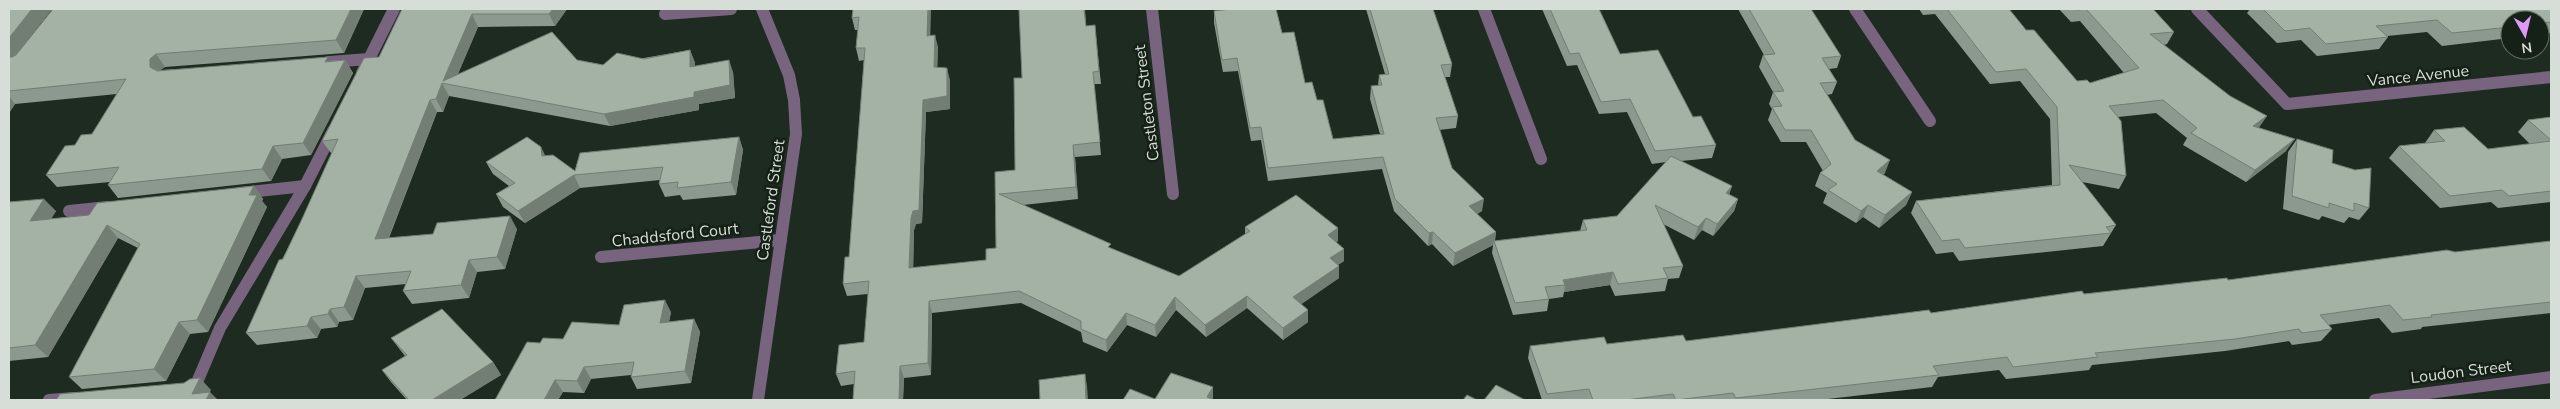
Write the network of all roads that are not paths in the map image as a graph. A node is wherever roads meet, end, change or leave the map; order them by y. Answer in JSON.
{"nodes":[{"id":1,"x":394,"y":9,"type":"edge"},
{"id":2,"x":731,"y":9,"type":"edge"},
{"id":3,"x":762,"y":9,"type":"edge"},
{"id":4,"x":1152,"y":9,"type":"edge"},
{"id":5,"x":1484,"y":9,"type":"edge"},
{"id":6,"x":1854,"y":9,"type":"edge"},
{"id":7,"x":2197,"y":9,"type":"edge"},
{"id":8,"x":664,"y":14,"type":"dead end"},
{"id":9,"x":369,"y":59,"type":"junction"},
{"id":10,"x":321,"y":63,"type":"edge"},
{"id":11,"x":2551,"y":77,"type":"edge"},
{"id":12,"x":356,"y":84,"type":"edge"},
{"id":13,"x":339,"y":118,"type":"edge"},
{"id":14,"x":1930,"y":121,"type":"dead end"},
{"id":15,"x":1541,"y":159,"type":"dead end"},
{"id":16,"x":305,"y":186,"type":"junction"},
{"id":17,"x":226,"y":194,"type":"edge"},
{"id":18,"x":1173,"y":194,"type":"dead end"},
{"id":19,"x":118,"y":206,"type":"edge"},
{"id":20,"x":70,"y":211,"type":"dead end"},
{"id":21,"x":781,"y":240,"type":"junction"},
{"id":22,"x":602,"y":257,"type":"dead end"},
{"id":23,"x":2551,"y":377,"type":"edge"},
{"id":24,"x":176,"y":389,"type":"edge"},
{"id":25,"x":88,"y":397,"type":"edge"},
{"id":26,"x":2404,"y":398,"type":"edge"},
{"id":27,"x":49,"y":400,"type":"edge"},
{"id":28,"x":758,"y":400,"type":"edge"},
{"id":29,"x":2375,"y":400,"type":"edge"}],
"edges":[{"from":1,"to":9,"type":"street"},
{"from":2,"to":8,"type":"street"},
{"from":3,"to":21,"type":"street","name":"Castleford Street"},
{"from":4,"to":18,"type":"street","name":"Castleton Street"},
{"from":5,"to":15,"type":"street"},
{"from":6,"to":14,"type":"street"},
{"from":7,"to":11,"type":"street","name":"Vance Avenue"},
{"from":9,"to":10,"type":"street"},
{"from":9,"to":12,"type":"street"},
{"from":13,"to":16,"type":"street"},
{"from":16,"to":17,"type":"street"},
{"from":16,"to":24,"type":"street"},
{"from":19,"to":20,"type":"street"},
{"from":21,"to":22,"type":"street","name":"Chaddsford Court"},
{"from":21,"to":28,"type":"street","name":"Castleford Street"},
{"from":23,"to":26,"type":"street","name":"Loudon Street"},
{"from":25,"to":27,"type":"street"},
{"from":26,"to":29,"type":"street","name":"Loudon Street"}]}
